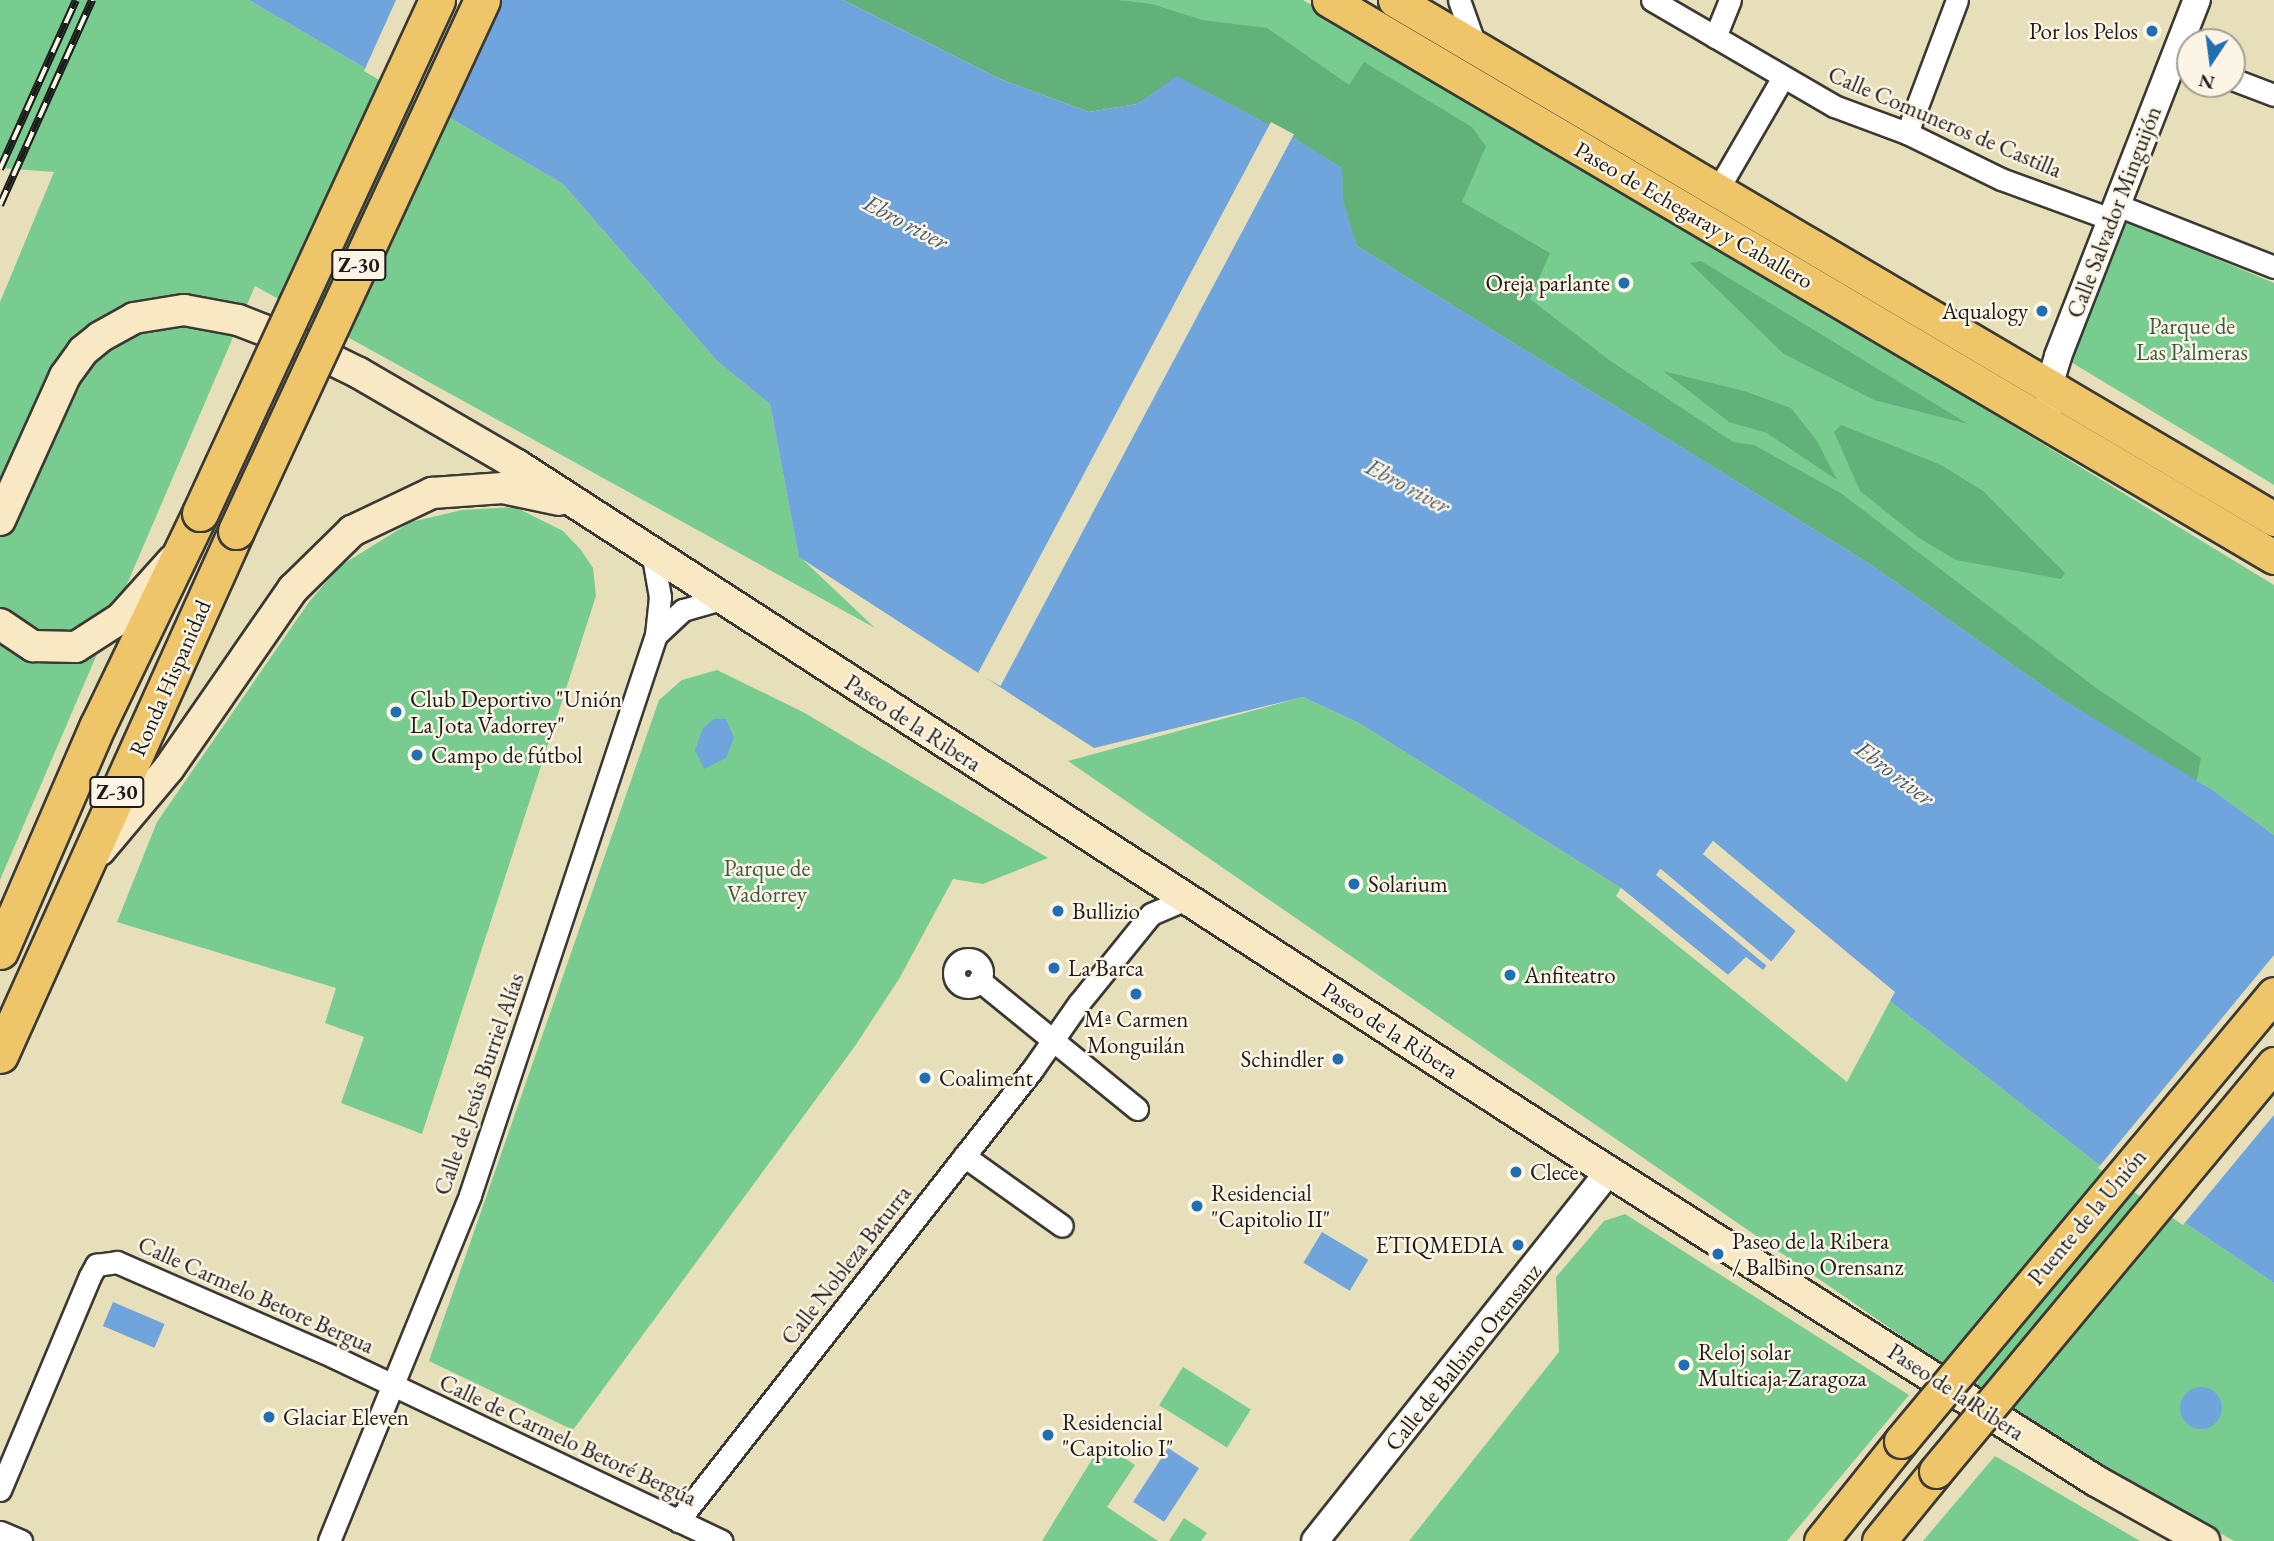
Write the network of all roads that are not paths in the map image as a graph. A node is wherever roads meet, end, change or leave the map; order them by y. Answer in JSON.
{"nodes":[{"id":1,"x":437,"y":0,"type":"edge"},
{"id":2,"x":482,"y":0,"type":"edge"},
{"id":3,"x":1329,"y":0,"type":"edge"},
{"id":4,"x":1460,"y":0,"type":"edge"},
{"id":5,"x":1653,"y":0,"type":"edge"},
{"id":6,"x":1730,"y":0,"type":"edge"},
{"id":7,"x":1957,"y":0,"type":"edge"},
{"id":8,"x":2197,"y":0,"type":"edge"},
{"id":9,"x":1403,"y":2,"type":"edge"},
{"id":10,"x":1373,"y":26,"type":"junction"},
{"id":11,"x":2190,"y":28,"type":"edge"},
{"id":12,"x":1716,"y":37,"type":"junction"},
{"id":13,"x":1476,"y":48,"type":"junction"},
{"id":14,"x":2176,"y":73,"type":"edge"},
{"id":15,"x":1783,"y":77,"type":"junction"},
{"id":16,"x":2246,"y":85,"type":"edge"},
{"id":17,"x":2274,"y":96,"type":"edge"},
{"id":18,"x":1907,"y":133,"type":"junction"},
{"id":19,"x":1718,"y":189,"type":"junction"},
{"id":20,"x":2114,"y":212,"type":"junction"},
{"id":21,"x":2274,"y":267,"type":"edge"},
{"id":22,"x":2049,"y":386,"type":"junction"},
{"id":23,"x":2060,"y":429,"type":"junction"},
{"id":24,"x":583,"y":508,"type":"junction"},
{"id":25,"x":2274,"y":519,"type":"edge"},
{"id":26,"x":0,"y":520,"type":"edge"},
{"id":27,"x":652,"y":551,"type":"junction"},
{"id":28,"x":181,"y":552,"type":"junction"},
{"id":29,"x":2274,"y":557,"type":"edge"},
{"id":30,"x":721,"y":600,"type":"junction"},
{"id":31,"x":0,"y":624,"type":"edge"},
{"id":32,"x":656,"y":635,"type":"junction"},
{"id":33,"x":80,"y":873,"type":"junction"},
{"id":34,"x":1153,"y":877,"type":"junction"},
{"id":35,"x":1186,"y":899,"type":"junction"},
{"id":36,"x":1152,"y":914,"type":"junction"},
{"id":37,"x":0,"y":951,"type":"edge"},
{"id":38,"x":979,"y":980,"type":"dead end"},
{"id":39,"x":2274,"y":994,"type":"edge"},
{"id":40,"x":1052,"y":1040,"type":"junction"},
{"id":41,"x":0,"y":1055,"type":"edge"},
{"id":42,"x":2274,"y":1064,"type":"edge"},
{"id":43,"x":1137,"y":1109,"type":"dead end"},
{"id":44,"x":964,"y":1156,"type":"junction"},
{"id":45,"x":1609,"y":1172,"type":"junction"},
{"id":46,"x":1062,"y":1226,"type":"dead end"},
{"id":47,"x":393,"y":1386,"type":"junction"},
{"id":48,"x":0,"y":1490,"type":"edge"},
{"id":49,"x":678,"y":1521,"type":"junction"},
{"id":50,"x":0,"y":1532,"type":"edge"},
{"id":51,"x":2199,"y":1540,"type":"edge"},
{"id":52,"x":21,"y":1541,"type":"edge"},
{"id":53,"x":329,"y":1541,"type":"edge"},
{"id":54,"x":722,"y":1541,"type":"edge"},
{"id":55,"x":1315,"y":1541,"type":"edge"},
{"id":56,"x":1821,"y":1541,"type":"edge"},
{"id":57,"x":1879,"y":1541,"type":"edge"}],
"edges":[{"from":1,"to":28,"type":"highway","name":"Ronda Hispanidad","number":"Z-30","bridge":true},
{"from":2,"to":33,"type":"highway","name":"Ronda Hispanidad","number":"Z-30","bridge":true},
{"from":3,"to":10,"type":"main road","name":"Paseo de Echegaray y Caballero"},
{"from":4,"to":13,"type":"street"},
{"from":5,"to":12,"type":"street","name":"Calle Comuneros de Castilla"},
{"from":6,"to":12,"type":"street"},
{"from":7,"to":18,"type":"street"},
{"from":8,"to":11,"type":"street","name":"Calle Salvador Minguijón"},
{"from":9,"to":10,"type":"street"},
{"from":9,"to":13,"type":"main road","name":"Paseo de Echegaray y Caballero"},
{"from":10,"to":23,"type":"main road","name":"Paseo de Echegaray y Caballero"},
{"from":12,"to":15,"type":"street","name":"Calle Comuneros de Castilla"},
{"from":13,"to":19,"type":"main road","name":"Paseo de Echegaray y Caballero"},
{"from":14,"to":20,"type":"street","name":"Calle Salvador Minguijón"},
{"from":15,"to":18,"type":"street","name":"Calle Comuneros de Castilla"},
{"from":15,"to":19,"type":"street"},
{"from":16,"to":17,"type":"street"},
{"from":18,"to":20,"type":"street","name":"Calle Comuneros de Castilla"},
{"from":19,"to":22,"type":"main road","name":"Paseo de Echegaray y Caballero"},
{"from":20,"to":21,"type":"street","name":"Calle Comuneros de Castilla"},
{"from":20,"to":22,"type":"street","name":"Calle Salvador Minguijón"},
{"from":22,"to":23,"type":"street"},
{"from":22,"to":25,"type":"main road","name":"Paseo de Echegaray y Caballero"},
{"from":23,"to":29,"type":"main road","name":"Paseo de Echegaray y Caballero"},
{"from":24,"to":26,"type":"main road","name":"Paseo de la Ribera"},
{"from":24,"to":27,"type":"main road","name":"Paseo de la Ribera"},
{"from":24,"to":33,"type":"main road"},
{"from":27,"to":30,"type":"main road","name":"Paseo de la Ribera"},
{"from":27,"to":32,"type":"street","name":"Calle de Jesús Burriel Alías"},
{"from":28,"to":31,"type":"main road"},
{"from":28,"to":37,"type":"highway","name":"Ronda Hispanidad","number":"Z-30"},
{"from":30,"to":32,"type":"street","name":"Calle de Jesús Burriel Alías"},
{"from":30,"to":34,"type":"main road","name":"Paseo de la Ribera"},
{"from":32,"to":47,"type":"street","name":"Calle de Jesús Burriel Alías"},
{"from":33,"to":41,"type":"highway","name":"Ronda Hispanidad","number":"Z-30"},
{"from":34,"to":35,"type":"main road","name":"Paseo de la Ribera"},
{"from":34,"to":36,"type":"street"},
{"from":35,"to":36,"type":"street","name":"Calle Nobleza Baturra"},
{"from":35,"to":45,"type":"main road","name":"Paseo de la Ribera"},
{"from":36,"to":40,"type":"street","name":"Calle Nobleza Baturra"},
{"from":38,"to":40,"type":"street"},
{"from":39,"to":56,"type":"main road","name":"Puente de la Unión","bridge":true},
{"from":40,"to":43,"type":"street"},
{"from":40,"to":44,"type":"street","name":"Calle Nobleza Baturra"},
{"from":42,"to":57,"type":"main road","name":"Puente de la Unión","bridge":true},
{"from":44,"to":46,"type":"street"},
{"from":44,"to":49,"type":"street","name":"Calle Nobleza Baturra"},
{"from":45,"to":51,"type":"main road","name":"Paseo de la Ribera"},
{"from":45,"to":55,"type":"street","name":"Calle de Balbino Orensanz"},
{"from":47,"to":48,"type":"street","name":"Calle Carmelo Betore Bergua"},
{"from":47,"to":49,"type":"street","name":"Calle de Carmelo Betoré Bergúa"},
{"from":47,"to":53,"type":"street","name":"Calle de Jesús Burriel Alías"},
{"from":49,"to":54,"type":"street","name":"Calle de Carmelo Betoré Bergúa"},
{"from":50,"to":52,"type":"street"}]}
